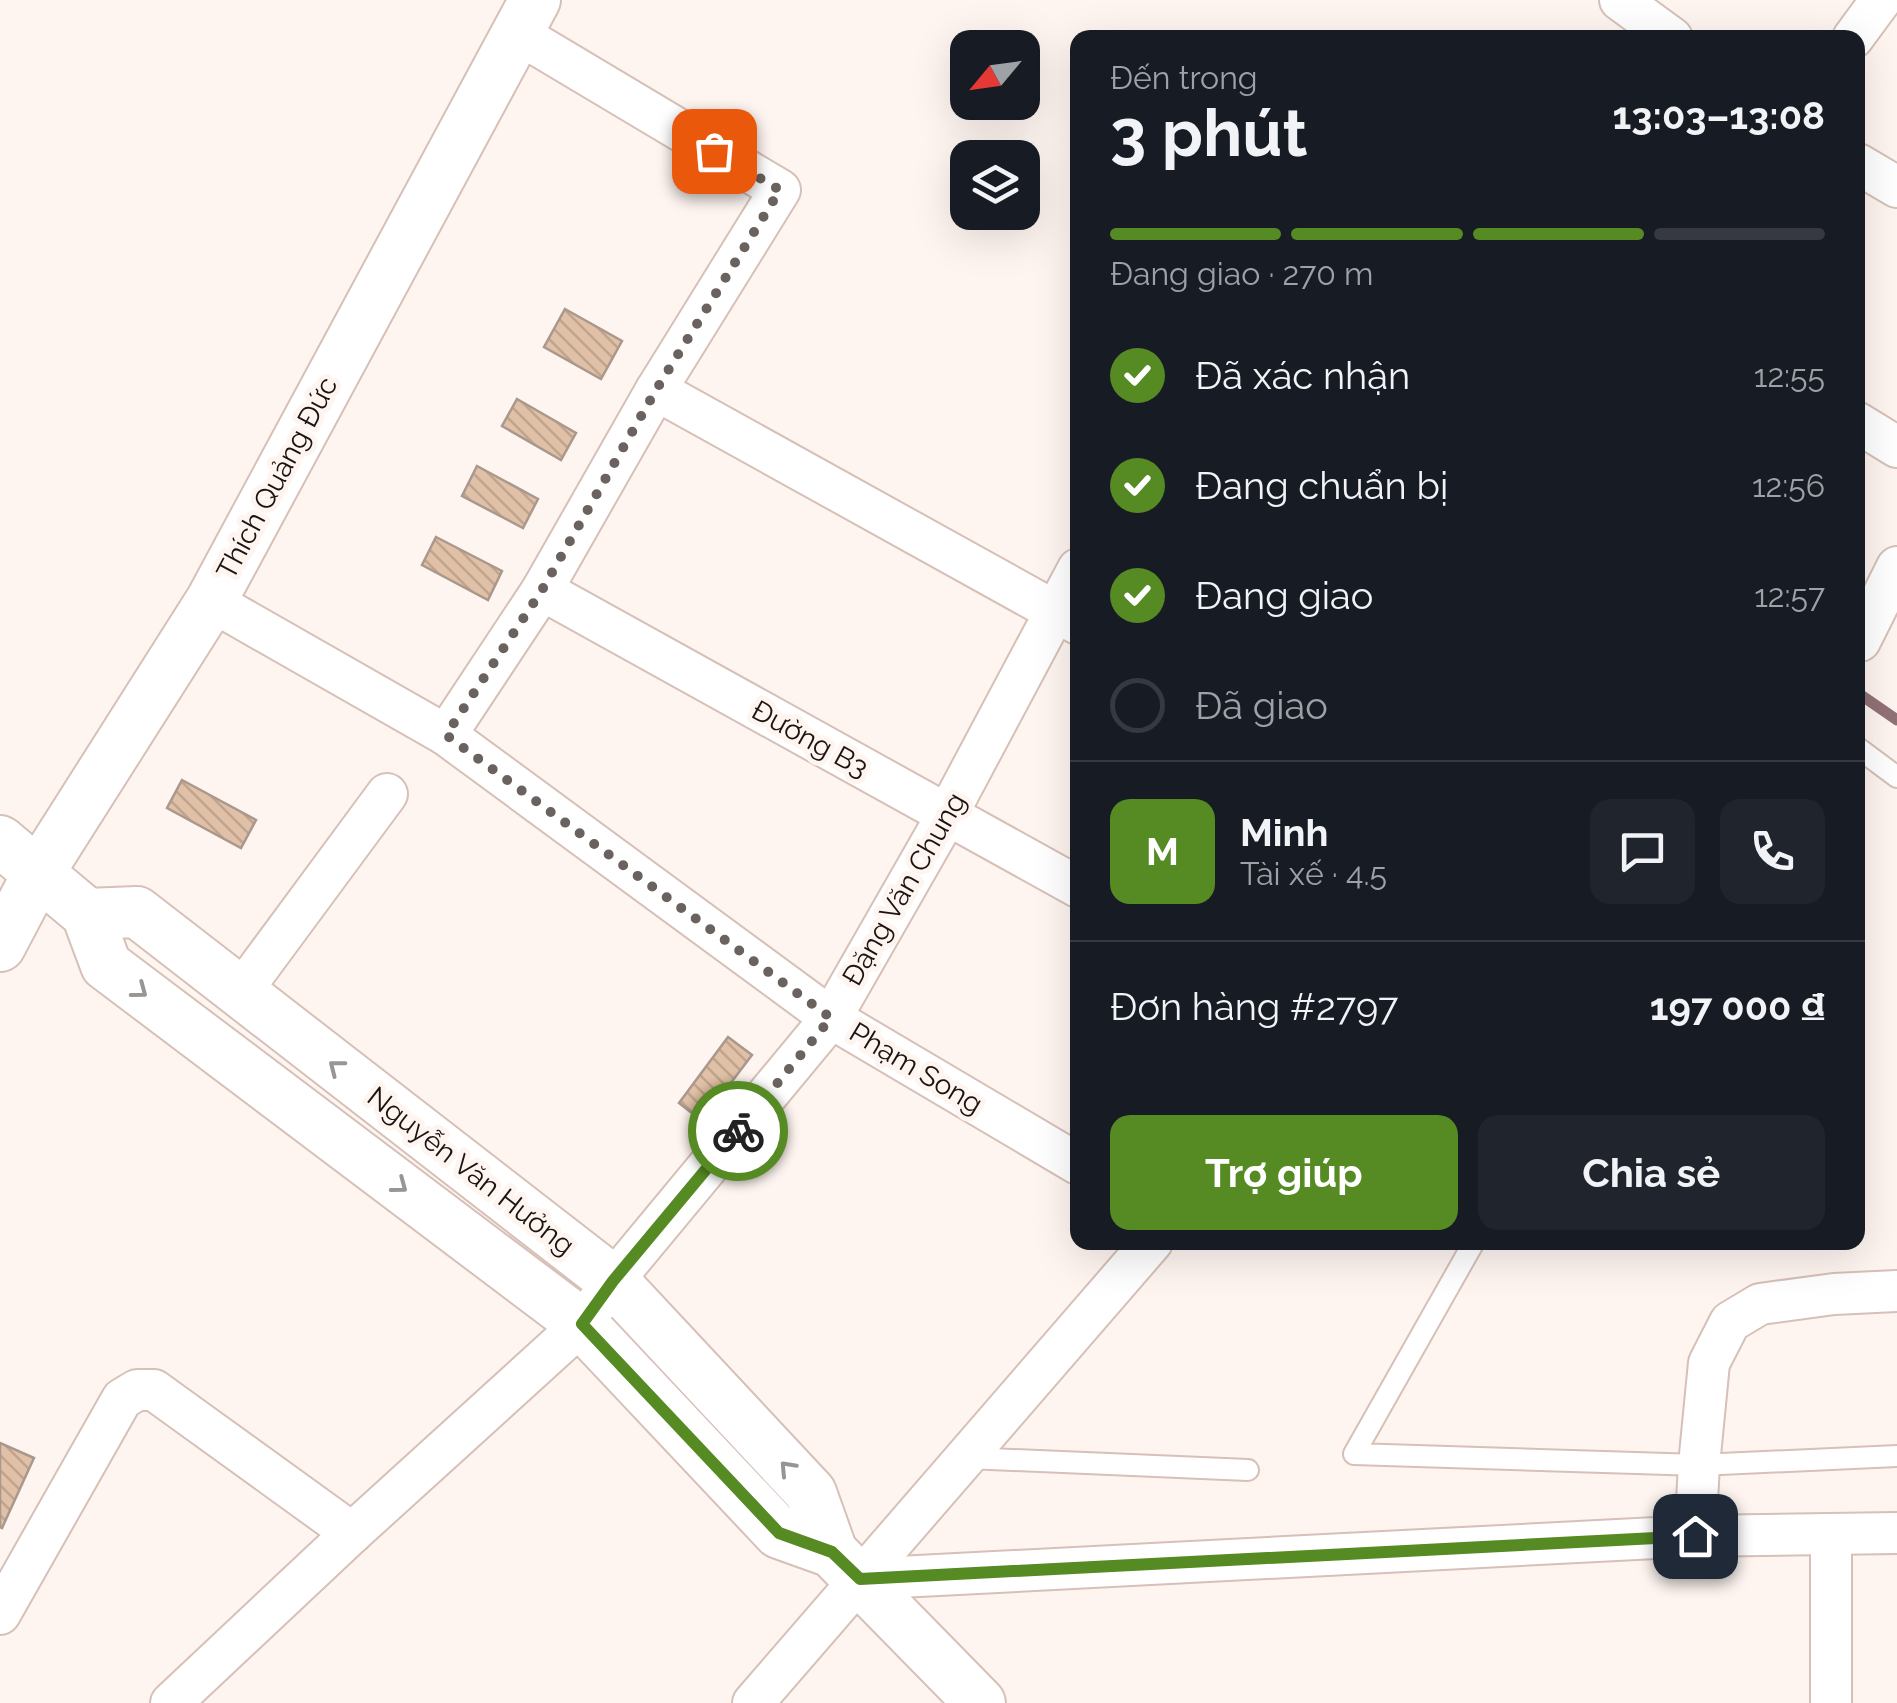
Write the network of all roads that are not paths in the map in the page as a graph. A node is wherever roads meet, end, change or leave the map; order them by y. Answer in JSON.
{"nodes":[{"id":1,"x":1620,"y":0,"type":"edge"},
{"id":2,"x":1881,"y":0,"type":"edge"},
{"id":3,"x":526,"y":16,"type":"edge"},
{"id":4,"x":1661,"y":30,"type":"edge"},
{"id":5,"x":1859,"y":30,"type":"edge"},
{"id":6,"x":1865,"y":168,"type":"edge"},
{"id":7,"x":1897,"y":187,"type":"edge"},
{"id":8,"x":656,"y":390,"type":"junction"},
{"id":9,"x":1865,"y":427,"type":"edge"},
{"id":10,"x":1897,"y":447,"type":"edge"},
{"id":11,"x":1897,"y":567,"type":"edge"},
{"id":12,"x":542,"y":590,"type":"junction"},
{"id":13,"x":211,"y":601,"type":"junction"},
{"id":14,"x":1066,"y":617,"type":"edge"},
{"id":15,"x":1865,"y":631,"type":"edge"},
{"id":16,"x":446,"y":735,"type":"junction"},
{"id":17,"x":1865,"y":753,"type":"edge"},
{"id":18,"x":1897,"y":777,"type":"edge"},
{"id":19,"x":387,"y":794,"type":"dead end"},
{"id":20,"x":948,"y":815,"type":"junction"},
{"id":21,"x":0,"y":841,"type":"edge"},
{"id":22,"x":40,"y":872,"type":"junction"},
{"id":23,"x":1070,"y":884,"type":"edge"},
{"id":24,"x":87,"y":914,"type":"junction"},
{"id":25,"x":0,"y":946,"type":"edge"},
{"id":26,"x":240,"y":993,"type":"junction"},
{"id":27,"x":831,"y":1018,"type":"junction"},
{"id":28,"x":1070,"y":1159,"type":"edge"},
{"id":29,"x":1145,"y":1250,"type":"edge"},
{"id":30,"x":1469,"y":1250,"type":"edge"},
{"id":31,"x":613,"y":1281,"type":"junction"},
{"id":32,"x":1897,"y":1291,"type":"edge"},
{"id":33,"x":582,"y":1324,"type":"junction"},
{"id":34,"x":1897,"y":1456,"type":"edge"},
{"id":35,"x":967,"y":1458,"type":"junction"},
{"id":36,"x":1699,"y":1465,"type":"junction"},
{"id":37,"x":1248,"y":1470,"type":"dead end"},
{"id":38,"x":352,"y":1533,"type":"junction"},
{"id":39,"x":1897,"y":1533,"type":"edge"},
{"id":40,"x":1830,"y":1534,"type":"junction"},
{"id":41,"x":1695,"y":1536,"type":"junction"},
{"id":42,"x":846,"y":1566,"type":"junction"},
{"id":43,"x":0,"y":1614,"type":"edge"},
{"id":44,"x":171,"y":1703,"type":"edge"},
{"id":45,"x":753,"y":1703,"type":"edge"},
{"id":46,"x":980,"y":1703,"type":"edge"},
{"id":47,"x":1831,"y":1703,"type":"edge"}],
"edges":[{"from":1,"to":4,"type":"street"},
{"from":2,"to":5,"type":"street"},
{"from":3,"to":8,"type":"street"},
{"from":3,"to":13,"type":"street","name":"Thích Quảng Đức"},
{"from":6,"to":7,"type":"street"},
{"from":8,"to":12,"type":"street"},
{"from":8,"to":14,"type":"street"},
{"from":9,"to":10,"type":"street"},
{"from":11,"to":15,"type":"street"},
{"from":12,"to":16,"type":"street"},
{"from":12,"to":20,"type":"street","name":"Đường B3"},
{"from":13,"to":16,"type":"street","name":"Phạm Song"},
{"from":13,"to":22,"type":"street","name":"Thích Quảng Đức"},
{"from":14,"to":20,"type":"street","name":"Đặng Văn Chung"},
{"from":16,"to":27,"type":"street","name":"Phạm Song"},
{"from":17,"to":18,"type":"lane"},
{"from":19,"to":26,"type":"street"},
{"from":20,"to":23,"type":"street","name":"Đường B3"},
{"from":20,"to":27,"type":"street","name":"Đặng Văn Chung"},
{"from":21,"to":22,"type":"street","name":"Nguyễn Văn Hưởng"},
{"from":22,"to":24,"type":"street","name":"Nguyễn Văn Hưởng"},
{"from":22,"to":25,"type":"street","name":"Thích Quảng Đức"},
{"from":24,"to":26,"type":"street","name":"Nguyễn Văn Hưởng"},
{"from":24,"to":33,"type":"street","name":"Nguyễn Văn Hưởng","one_way":true},
{"from":31,"to":26,"type":"street","name":"Nguyễn Văn Hưởng","one_way":true},
{"from":27,"to":28,"type":"street","name":"Phạm Song"},
{"from":27,"to":31,"type":"street","name":"Đặng Văn Chung"},
{"from":29,"to":35,"type":"street"},
{"from":30,"to":36,"type":"lane"},
{"from":31,"to":33,"type":"street","name":"Đặng Văn Chung"},
{"from":42,"to":31,"type":"street","name":"Nguyễn Văn Hưởng","one_way":true},
{"from":32,"to":36,"type":"street"},
{"from":33,"to":38,"type":"street","name":"Đặng Văn Chung"},
{"from":33,"to":42,"type":"street","name":"Nguyễn Văn Hưởng"},
{"from":34,"to":36,"type":"lane"},
{"from":35,"to":37,"type":"lane"},
{"from":35,"to":42,"type":"street"},
{"from":36,"to":41,"type":"street"},
{"from":38,"to":43,"type":"street"},
{"from":38,"to":44,"type":"street","name":"Đặng Văn Chung"},
{"from":39,"to":40,"type":"street"},
{"from":40,"to":41,"type":"street"},
{"from":40,"to":47,"type":"street"},
{"from":41,"to":42,"type":"street"},
{"from":42,"to":45,"type":"street"},
{"from":42,"to":46,"type":"street","name":"Nguyễn Văn Hưởng"}]}
